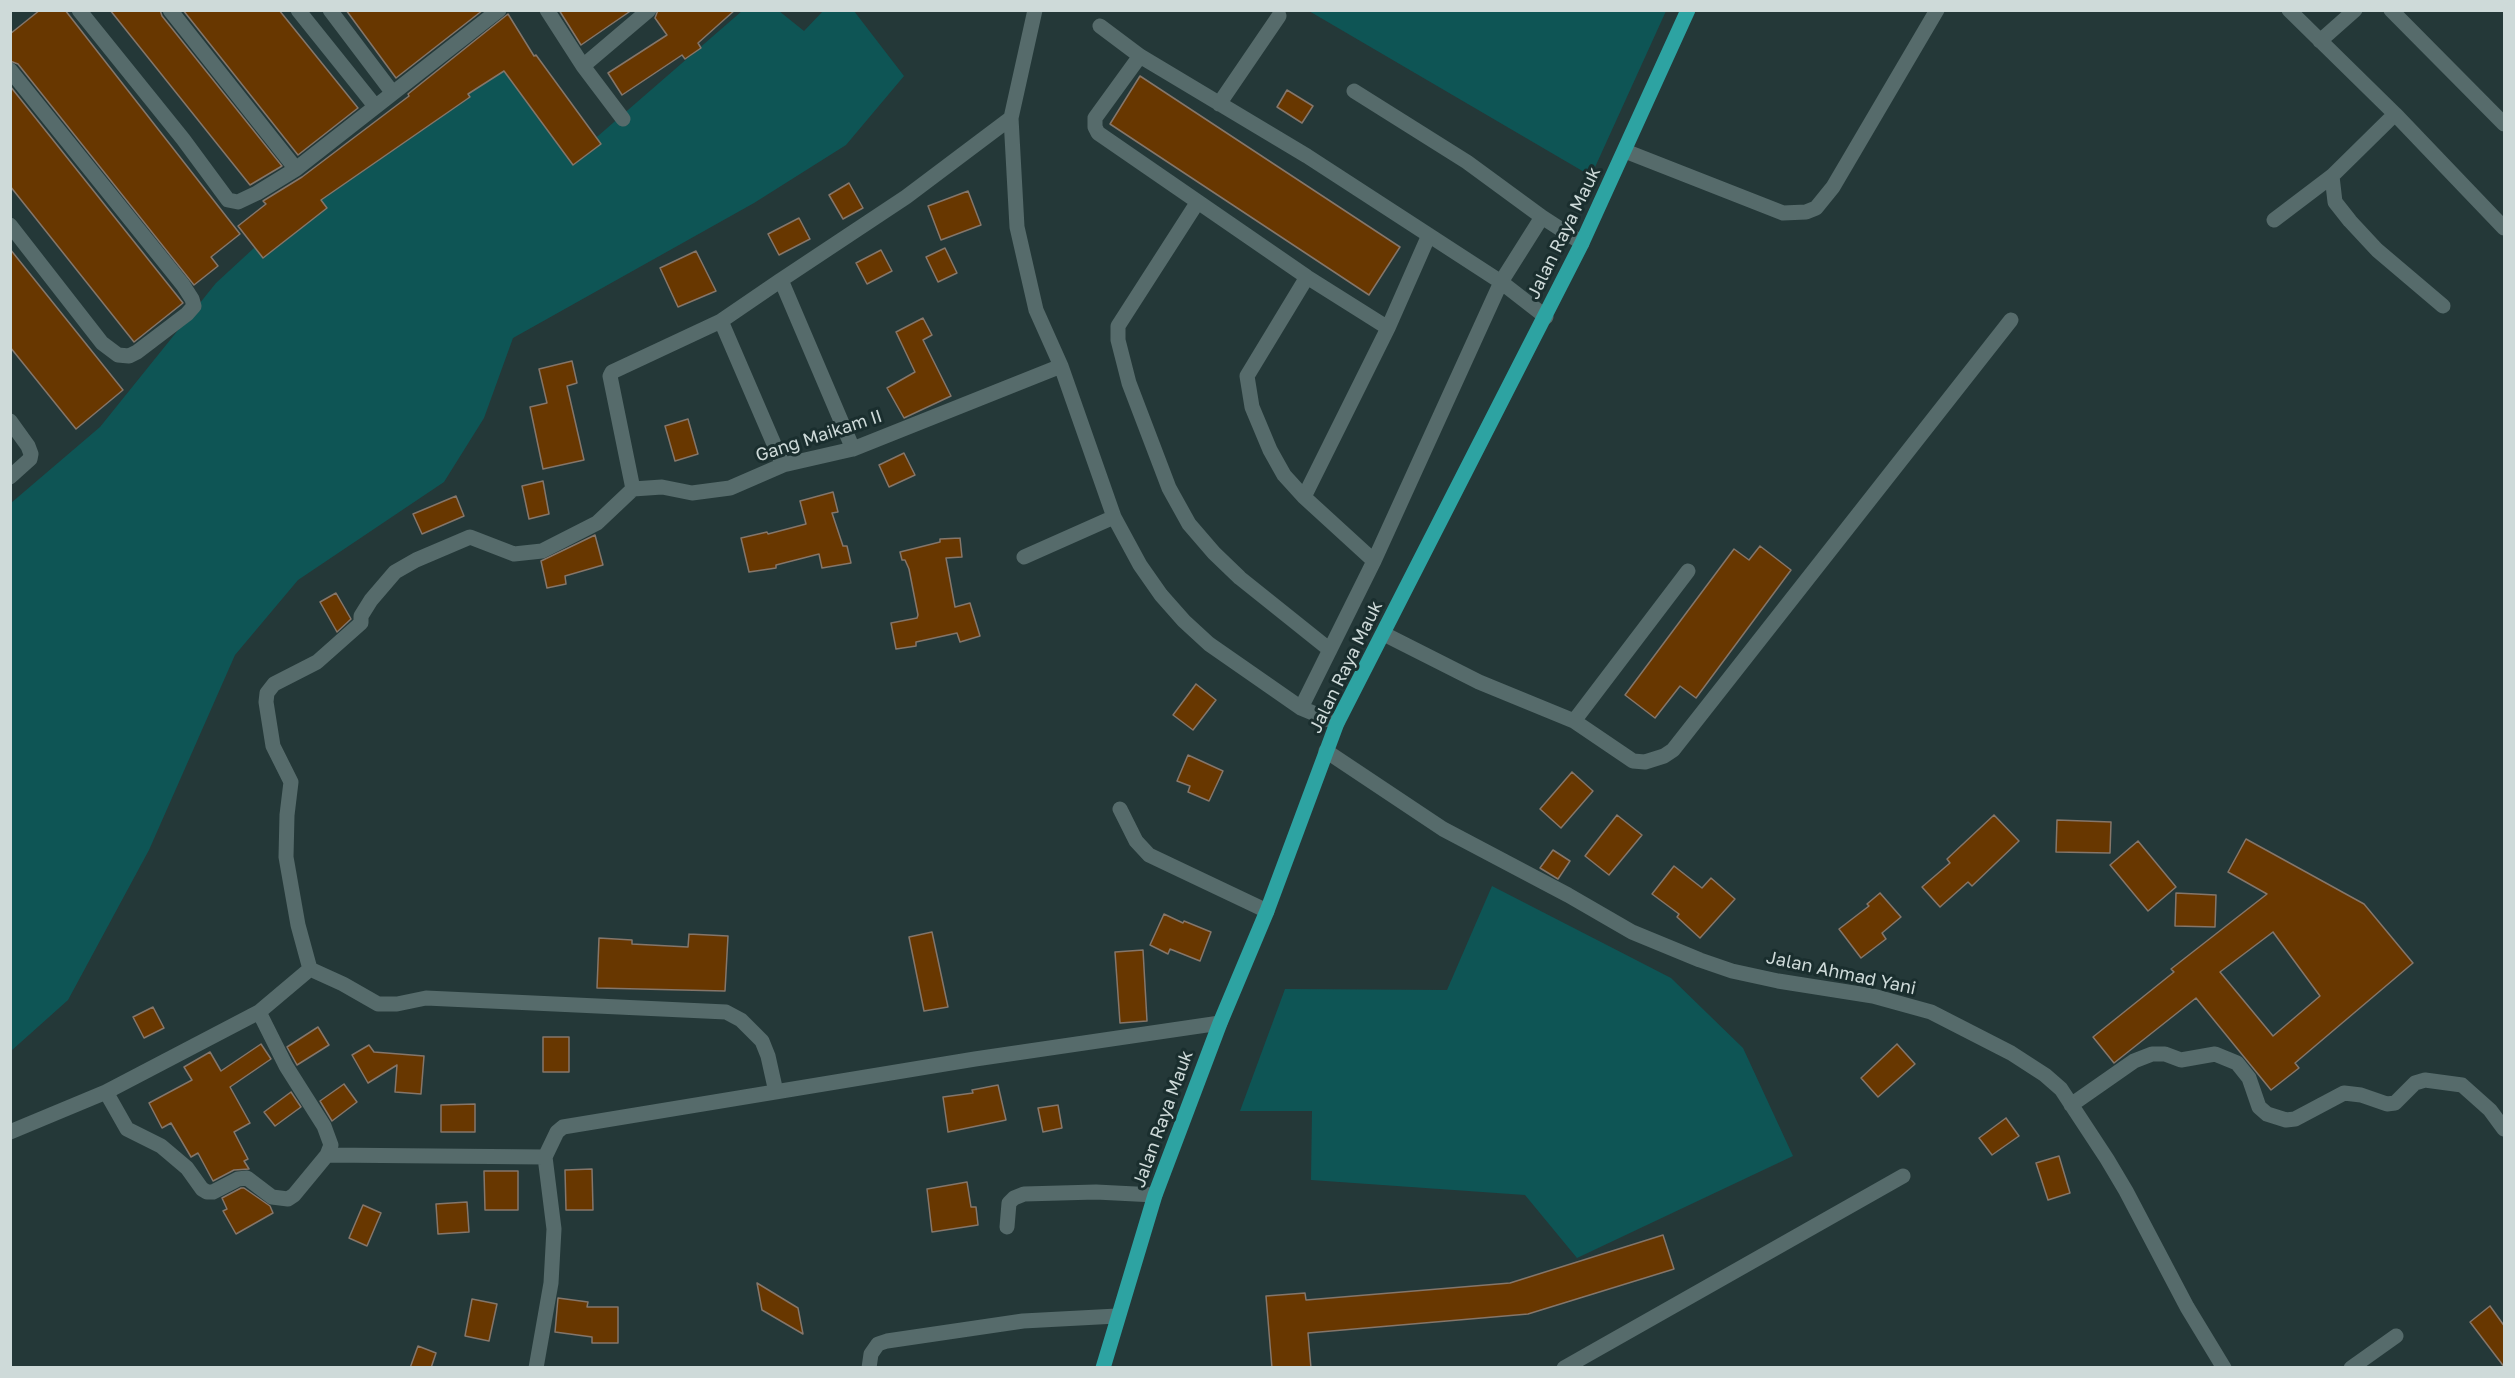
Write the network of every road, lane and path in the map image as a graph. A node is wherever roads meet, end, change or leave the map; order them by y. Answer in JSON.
{"nodes":[{"id":1,"x":79,"y":10,"type":"edge"},
{"id":2,"x":170,"y":10,"type":"edge"},
{"id":3,"x":298,"y":10,"type":"edge"},
{"id":4,"x":499,"y":10,"type":"edge"},
{"id":5,"x":547,"y":10,"type":"edge"},
{"id":6,"x":649,"y":10,"type":"edge"},
{"id":7,"x":1035,"y":10,"type":"edge"},
{"id":8,"x":1688,"y":10,"type":"edge"},
{"id":9,"x":1936,"y":10,"type":"edge"},
{"id":10,"x":2289,"y":10,"type":"edge"},
{"id":11,"x":2355,"y":10,"type":"edge"},
{"id":12,"x":2391,"y":10,"type":"edge"},
{"id":13,"x":334,"y":12,"type":"edge"},
{"id":14,"x":1279,"y":16,"type":"dead end"},
{"id":15,"x":1100,"y":26,"type":"dead end"},
{"id":16,"x":2320,"y":41,"type":"junction"},
{"id":17,"x":1140,"y":56,"type":"junction"},
{"id":18,"x":583,"y":66,"type":"junction"},
{"id":19,"x":10,"y":70,"type":"edge"},
{"id":20,"x":1354,"y":91,"type":"dead end"},
{"id":21,"x":392,"y":92,"type":"junction"},
{"id":22,"x":1219,"y":104,"type":"junction"},
{"id":23,"x":375,"y":105,"type":"junction"},
{"id":24,"x":2395,"y":114,"type":"junction"},
{"id":25,"x":1011,"y":118,"type":"junction"},
{"id":26,"x":623,"y":119,"type":"dead end"},
{"id":27,"x":2505,"y":124,"type":"edge"},
{"id":28,"x":1625,"y":151,"type":"junction"},
{"id":29,"x":296,"y":169,"type":"junction"},
{"id":30,"x":2332,"y":176,"type":"junction"},
{"id":31,"x":1197,"y":203,"type":"junction"},
{"id":32,"x":1542,"y":217,"type":"junction"},
{"id":33,"x":2274,"y":220,"type":"dead end"},
{"id":34,"x":10,"y":225,"type":"edge"},
{"id":35,"x":2505,"y":228,"type":"edge"},
{"id":36,"x":1428,"y":235,"type":"junction"},
{"id":37,"x":1582,"y":243,"type":"junction"},
{"id":38,"x":1307,"y":277,"type":"junction"},
{"id":39,"x":781,"y":280,"type":"junction"},
{"id":40,"x":1501,"y":282,"type":"junction"},
{"id":41,"x":2443,"y":306,"type":"dead end"},
{"id":42,"x":1546,"y":317,"type":"junction"},
{"id":43,"x":721,"y":321,"type":"junction"},
{"id":44,"x":2011,"y":321,"type":"dead end"},
{"id":45,"x":1388,"y":328,"type":"junction"},
{"id":46,"x":1061,"y":366,"type":"junction"},
{"id":47,"x":10,"y":421,"type":"edge"},
{"id":48,"x":853,"y":449,"type":"junction"},
{"id":49,"x":783,"y":465,"type":"junction"},
{"id":50,"x":10,"y":477,"type":"edge"},
{"id":51,"x":633,"y":489,"type":"junction"},
{"id":52,"x":1304,"y":497,"type":"junction"},
{"id":53,"x":1114,"y":517,"type":"junction"},
{"id":54,"x":1024,"y":557,"type":"dead end"},
{"id":55,"x":1374,"y":561,"type":"junction"},
{"id":56,"x":1688,"y":571,"type":"dead end"},
{"id":57,"x":1384,"y":634,"type":"junction"},
{"id":58,"x":1330,"y":650,"type":"junction"},
{"id":59,"x":1300,"y":708,"type":"junction"},
{"id":60,"x":1574,"y":721,"type":"junction"},
{"id":61,"x":1337,"y":723,"type":"junction"},
{"id":62,"x":1326,"y":751,"type":"junction"},
{"id":63,"x":1120,"y":809,"type":"dead end"},
{"id":64,"x":1267,"y":911,"type":"junction"},
{"id":65,"x":310,"y":969,"type":"junction"},
{"id":66,"x":259,"y":1012,"type":"junction"},
{"id":67,"x":1220,"y":1023,"type":"junction"},
{"id":68,"x":106,"y":1092,"type":"junction"},
{"id":69,"x":776,"y":1092,"type":"junction"},
{"id":70,"x":2072,"y":1105,"type":"junction"},
{"id":71,"x":2505,"y":1129,"type":"edge"},
{"id":72,"x":10,"y":1132,"type":"edge"},
{"id":73,"x":327,"y":1155,"type":"junction"},
{"id":74,"x":545,"y":1157,"type":"junction"},
{"id":75,"x":1903,"y":1176,"type":"dead end"},
{"id":76,"x":1155,"y":1195,"type":"junction"},
{"id":77,"x":1007,"y":1227,"type":"dead end"},
{"id":78,"x":1117,"y":1316,"type":"junction"},
{"id":79,"x":2396,"y":1336,"type":"dead end"},
{"id":80,"x":536,"y":1368,"type":"edge"},
{"id":81,"x":869,"y":1368,"type":"edge"},
{"id":82,"x":1103,"y":1368,"type":"edge"},
{"id":83,"x":1564,"y":1368,"type":"edge"},
{"id":84,"x":2223,"y":1368,"type":"edge"},
{"id":85,"x":2351,"y":1368,"type":"edge"}],
"edges":[{"from":1,"to":29,"type":"street"},
{"from":2,"to":29,"type":"street"},
{"from":3,"to":23,"type":"street"},
{"from":4,"to":21,"type":"street"},
{"from":5,"to":18,"type":"street"},
{"from":6,"to":18,"type":"street"},
{"from":7,"to":25,"type":"street"},
{"from":8,"to":28,"type":"main road","name":"Jalan Raya Mauk"},
{"from":9,"to":28,"type":"street"},
{"from":10,"to":16,"type":"street"},
{"from":11,"to":16,"type":"street"},
{"from":12,"to":27,"type":"street"},
{"from":13,"to":21,"type":"street"},
{"from":14,"to":22,"type":"street"},
{"from":15,"to":17,"type":"street"},
{"from":16,"to":24,"type":"street"},
{"from":17,"to":22,"type":"street"},
{"from":17,"to":31,"type":"street"},
{"from":18,"to":26,"type":"street"},
{"from":19,"to":34,"type":"street"},
{"from":20,"to":32,"type":"street"},
{"from":21,"to":23,"type":"street"},
{"from":22,"to":36,"type":"street"},
{"from":23,"to":29,"type":"street"},
{"from":24,"to":30,"type":"street"},
{"from":24,"to":35,"type":"street"},
{"from":25,"to":39,"type":"street"},
{"from":25,"to":46,"type":"street"},
{"from":28,"to":37,"type":"main road","name":"Jalan Raya Mauk"},
{"from":30,"to":33,"type":"street"},
{"from":30,"to":41,"type":"street"},
{"from":31,"to":38,"type":"street"},
{"from":31,"to":58,"type":"street"},
{"from":32,"to":37,"type":"street"},
{"from":32,"to":40,"type":"street"},
{"from":36,"to":40,"type":"street"},
{"from":36,"to":45,"type":"street"},
{"from":37,"to":42,"type":"main road","name":"Jalan Raya Mauk"},
{"from":38,"to":45,"type":"street"},
{"from":38,"to":52,"type":"street"},
{"from":39,"to":43,"type":"street"},
{"from":39,"to":48,"type":"street"},
{"from":40,"to":42,"type":"street"},
{"from":40,"to":55,"type":"street"},
{"from":42,"to":57,"type":"main road","name":"Jalan Raya Mauk"},
{"from":43,"to":49,"type":"street"},
{"from":43,"to":51,"type":"street"},
{"from":44,"to":60,"type":"street"},
{"from":45,"to":52,"type":"street"},
{"from":46,"to":48,"type":"street","name":"Gang Maikam II"},
{"from":46,"to":53,"type":"street"},
{"from":47,"to":50,"type":"street"},
{"from":48,"to":49,"type":"street","name":"Gang Maikam II"},
{"from":49,"to":51,"type":"street","name":"Gang Maikam II"},
{"from":51,"to":65,"type":"street"},
{"from":52,"to":55,"type":"street"},
{"from":53,"to":54,"type":"street"},
{"from":53,"to":59,"type":"street"},
{"from":55,"to":58,"type":"street"},
{"from":56,"to":60,"type":"street"},
{"from":57,"to":60,"type":"street"},
{"from":57,"to":61,"type":"main road","name":"Jalan Raya Mauk"},
{"from":58,"to":59,"type":"street"},
{"from":59,"to":61,"type":"street"},
{"from":61,"to":62,"type":"main road","name":"Jalan Raya Mauk"},
{"from":62,"to":64,"type":"main road","name":"Jalan Raya Mauk"},
{"from":62,"to":70,"type":"street","name":"Jalan Ahmad Yani"},
{"from":63,"to":64,"type":"street"},
{"from":64,"to":67,"type":"main road","name":"Jalan Raya Mauk"},
{"from":65,"to":66,"type":"street"},
{"from":65,"to":69,"type":"street"},
{"from":66,"to":68,"type":"street"},
{"from":66,"to":73,"type":"street"},
{"from":67,"to":69,"type":"street"},
{"from":67,"to":76,"type":"main road","name":"Jalan Raya Mauk"},
{"from":68,"to":72,"type":"street"},
{"from":68,"to":73,"type":"street"},
{"from":69,"to":74,"type":"street"},
{"from":70,"to":71,"type":"street"},
{"from":70,"to":84,"type":"street","name":"Jalan Ahmad Yani"},
{"from":73,"to":74,"type":"street"},
{"from":74,"to":80,"type":"street"},
{"from":75,"to":83,"type":"street"},
{"from":76,"to":77,"type":"street"},
{"from":76,"to":78,"type":"main road","name":"Jalan Raya Mauk"},
{"from":78,"to":81,"type":"street"},
{"from":78,"to":82,"type":"main road","name":"Jalan Raya Mauk"},
{"from":79,"to":85,"type":"street"}]}
